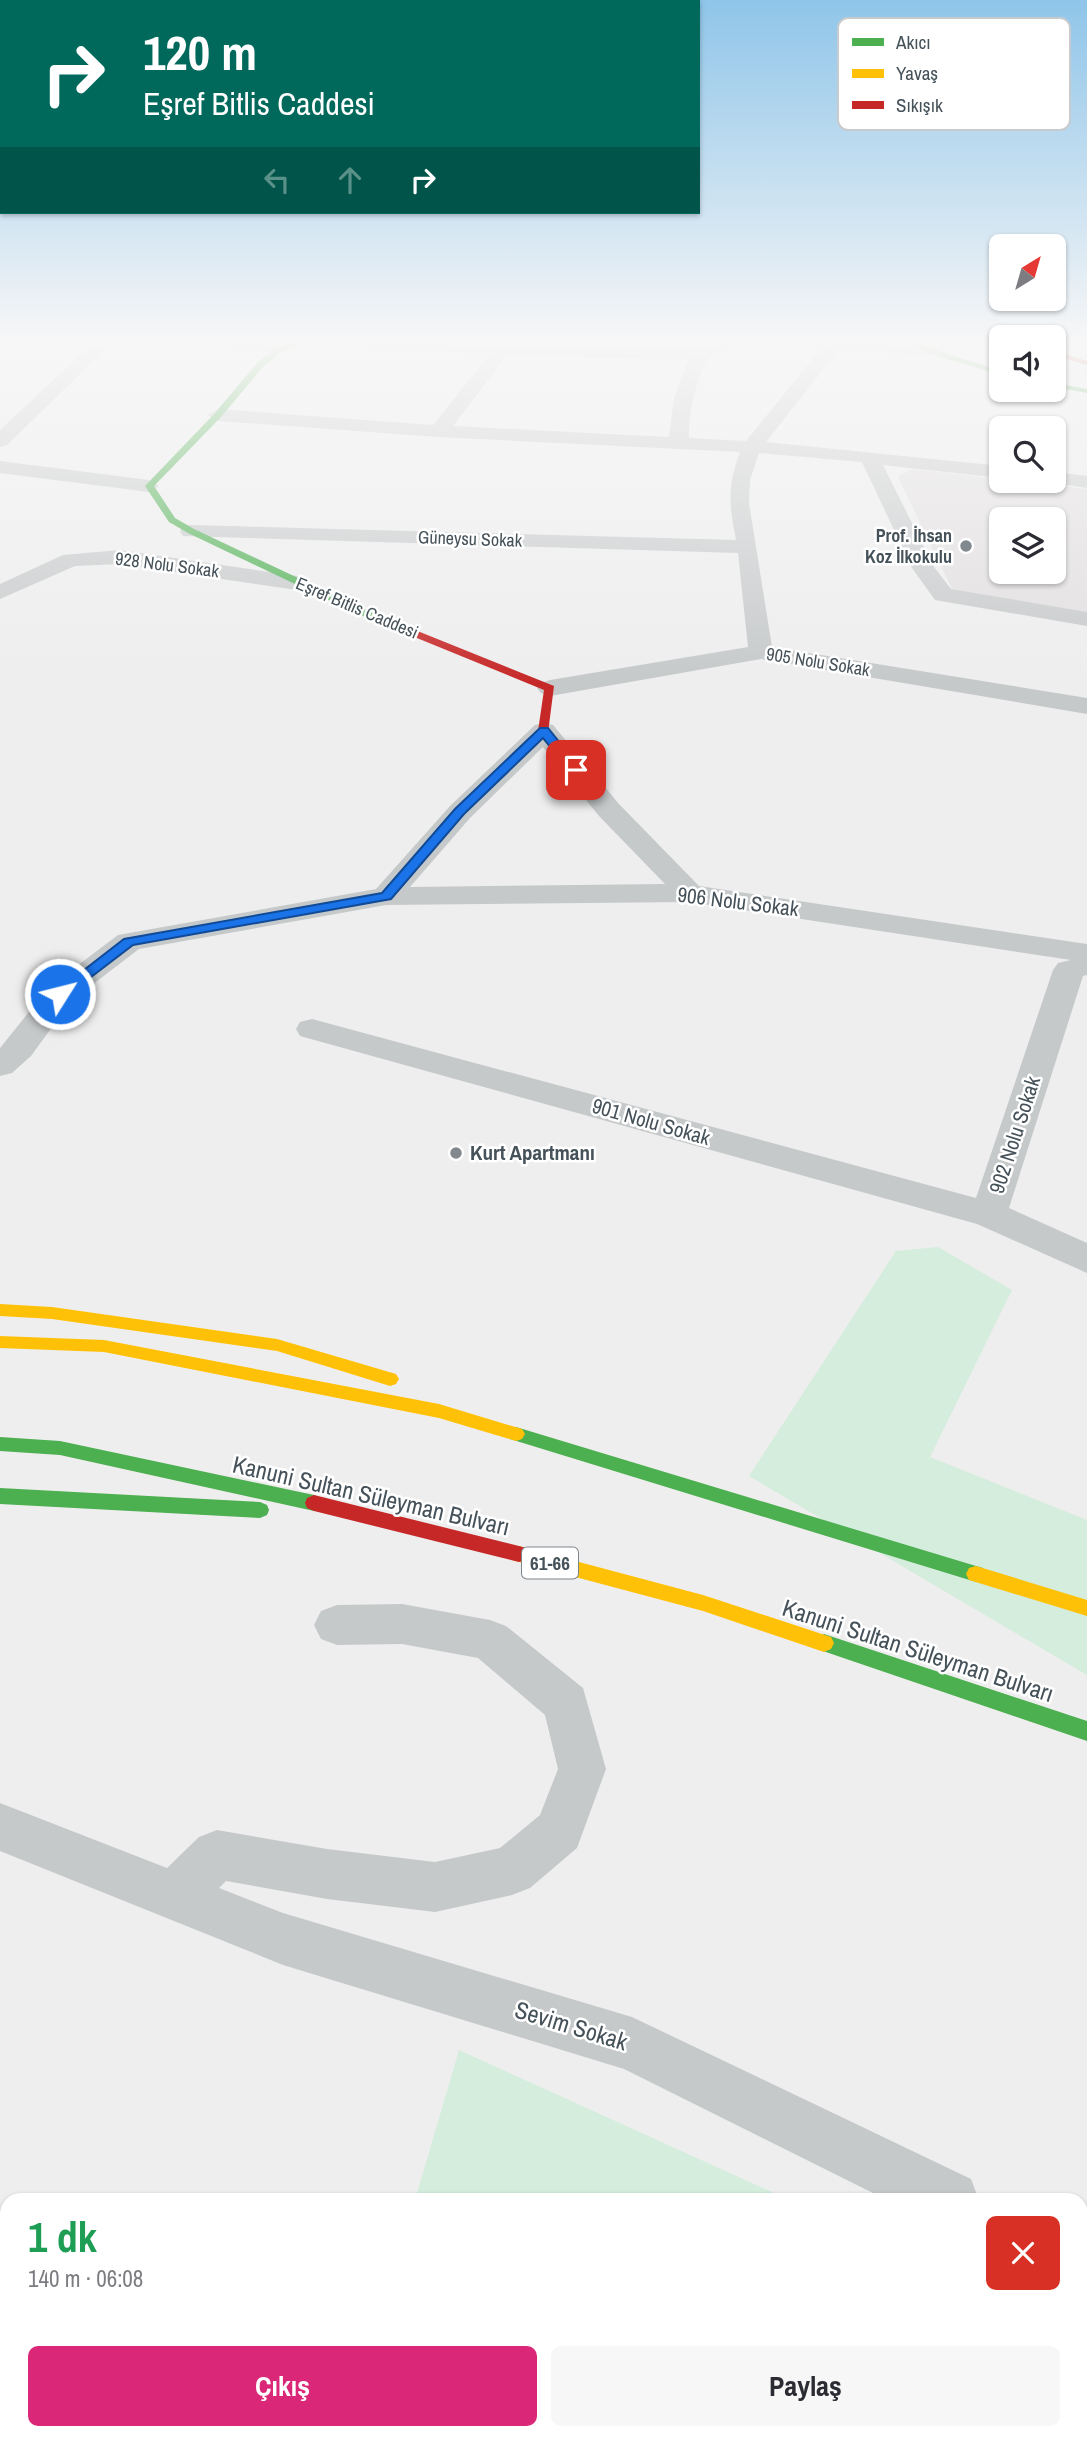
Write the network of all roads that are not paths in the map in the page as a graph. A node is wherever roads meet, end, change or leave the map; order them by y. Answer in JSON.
{"nodes":[{"id":1,"x":179,"y":455,"type":"edge"},
{"id":2,"x":749,"y":455,"type":"edge"},
{"id":3,"x":846,"y":455,"type":"edge"},
{"id":4,"x":869,"y":457,"type":"junction"},
{"id":5,"x":0,"y":467,"type":"edge"},
{"id":6,"x":989,"y":471,"type":"edge"},
{"id":7,"x":1066,"y":479,"type":"edge"},
{"id":8,"x":1087,"y":482,"type":"edge"},
{"id":9,"x":149,"y":486,"type":"junction"},
{"id":10,"x":191,"y":531,"type":"junction"},
{"id":11,"x":748,"y":547,"type":"junction"},
{"id":12,"x":298,"y":583,"type":"junction"},
{"id":13,"x":0,"y":592,"type":"edge"},
{"id":14,"x":1087,"y":619,"type":"edge"},
{"id":15,"x":761,"y":652,"type":"junction"},
{"id":16,"x":550,"y":688,"type":"junction"},
{"id":17,"x":1087,"y":706,"type":"edge"},
{"id":18,"x":544,"y":731,"type":"junction"},
{"id":19,"x":690,"y":893,"type":"junction"},
{"id":20,"x":386,"y":896,"type":"junction"},
{"id":21,"x":1087,"y":953,"type":"edge"},
{"id":22,"x":1087,"y":965,"type":"edge"},
{"id":23,"x":312,"y":1029,"type":"dead end"},
{"id":24,"x":0,"y":1065,"type":"edge"},
{"id":25,"x":989,"y":1214,"type":"junction"},
{"id":26,"x":1087,"y":1259,"type":"edge"},
{"id":27,"x":0,"y":1310,"type":"edge"},
{"id":28,"x":0,"y":1342,"type":"edge"},
{"id":29,"x":410,"y":1385,"type":"dead end"},
{"id":30,"x":516,"y":1417,"type":"dead end"},
{"id":31,"x":0,"y":1444,"type":"edge"},
{"id":32,"x":0,"y":1496,"type":"edge"},
{"id":33,"x":749,"y":1502,"type":"junction"},
{"id":34,"x":378,"y":1517,"type":"junction"},
{"id":35,"x":1087,"y":1608,"type":"edge"},
{"id":36,"x":337,"y":1625,"type":"dead end"},
{"id":37,"x":1087,"y":1731,"type":"edge"},
{"id":38,"x":0,"y":1826,"type":"edge"},
{"id":39,"x":176,"y":1895,"type":"junction"},
{"id":40,"x":936,"y":2193,"type":"edge"}],
"edges":[{"from":1,"to":9,"type":"main road"},
{"from":2,"to":11,"type":"street"},
{"from":3,"to":4,"type":"street"},
{"from":4,"to":6,"type":"street"},
{"from":4,"to":14,"type":"street"},
{"from":5,"to":9,"type":"street"},
{"from":7,"to":8,"type":"street"},
{"from":9,"to":10,"type":"main road","name":"Eşref Bitlis Caddesi"},
{"from":10,"to":11,"type":"street","name":"Güneysu Sokak"},
{"from":10,"to":12,"type":"main road","name":"Eşref Bitlis Caddesi"},
{"from":11,"to":15,"type":"street"},
{"from":12,"to":13,"type":"street","name":"928 Nolu Sokak"},
{"from":12,"to":16,"type":"main road","name":"Eşref Bitlis Caddesi"},
{"from":15,"to":16,"type":"street","name":"905 Nolu Sokak"},
{"from":15,"to":17,"type":"street","name":"905 Nolu Sokak"},
{"from":16,"to":18,"type":"main road"},
{"from":18,"to":19,"type":"street"},
{"from":18,"to":20,"type":"street"},
{"from":19,"to":20,"type":"street","name":"906 Nolu Sokak"},
{"from":19,"to":21,"type":"street","name":"906 Nolu Sokak"},
{"from":20,"to":24,"type":"street","name":"906 Nolu Sokak"},
{"from":22,"to":25,"type":"street","name":"902 Nolu Sokak"},
{"from":23,"to":25,"type":"street","name":"901 Nolu Sokak"},
{"from":25,"to":26,"type":"street","name":"902 Nolu Sokak"},
{"from":27,"to":29,"type":"main road"},
{"from":28,"to":33,"type":"main road"},
{"from":30,"to":33,"type":"main road"},
{"from":31,"to":34,"type":"main road","name":"Kanuni Sultan Süleyman Bulvarı","number":"61-66"},
{"from":32,"to":34,"type":"main road","number":"61-66"},
{"from":33,"to":35,"type":"main road"},
{"from":34,"to":37,"type":"main road","name":"Kanuni Sultan Süleyman Bulvarı","number":"61-66"},
{"from":36,"to":39,"type":"street"},
{"from":38,"to":39,"type":"street","name":"Sevim Sokak"},
{"from":39,"to":40,"type":"street","name":"Sevim Sokak"}]}
